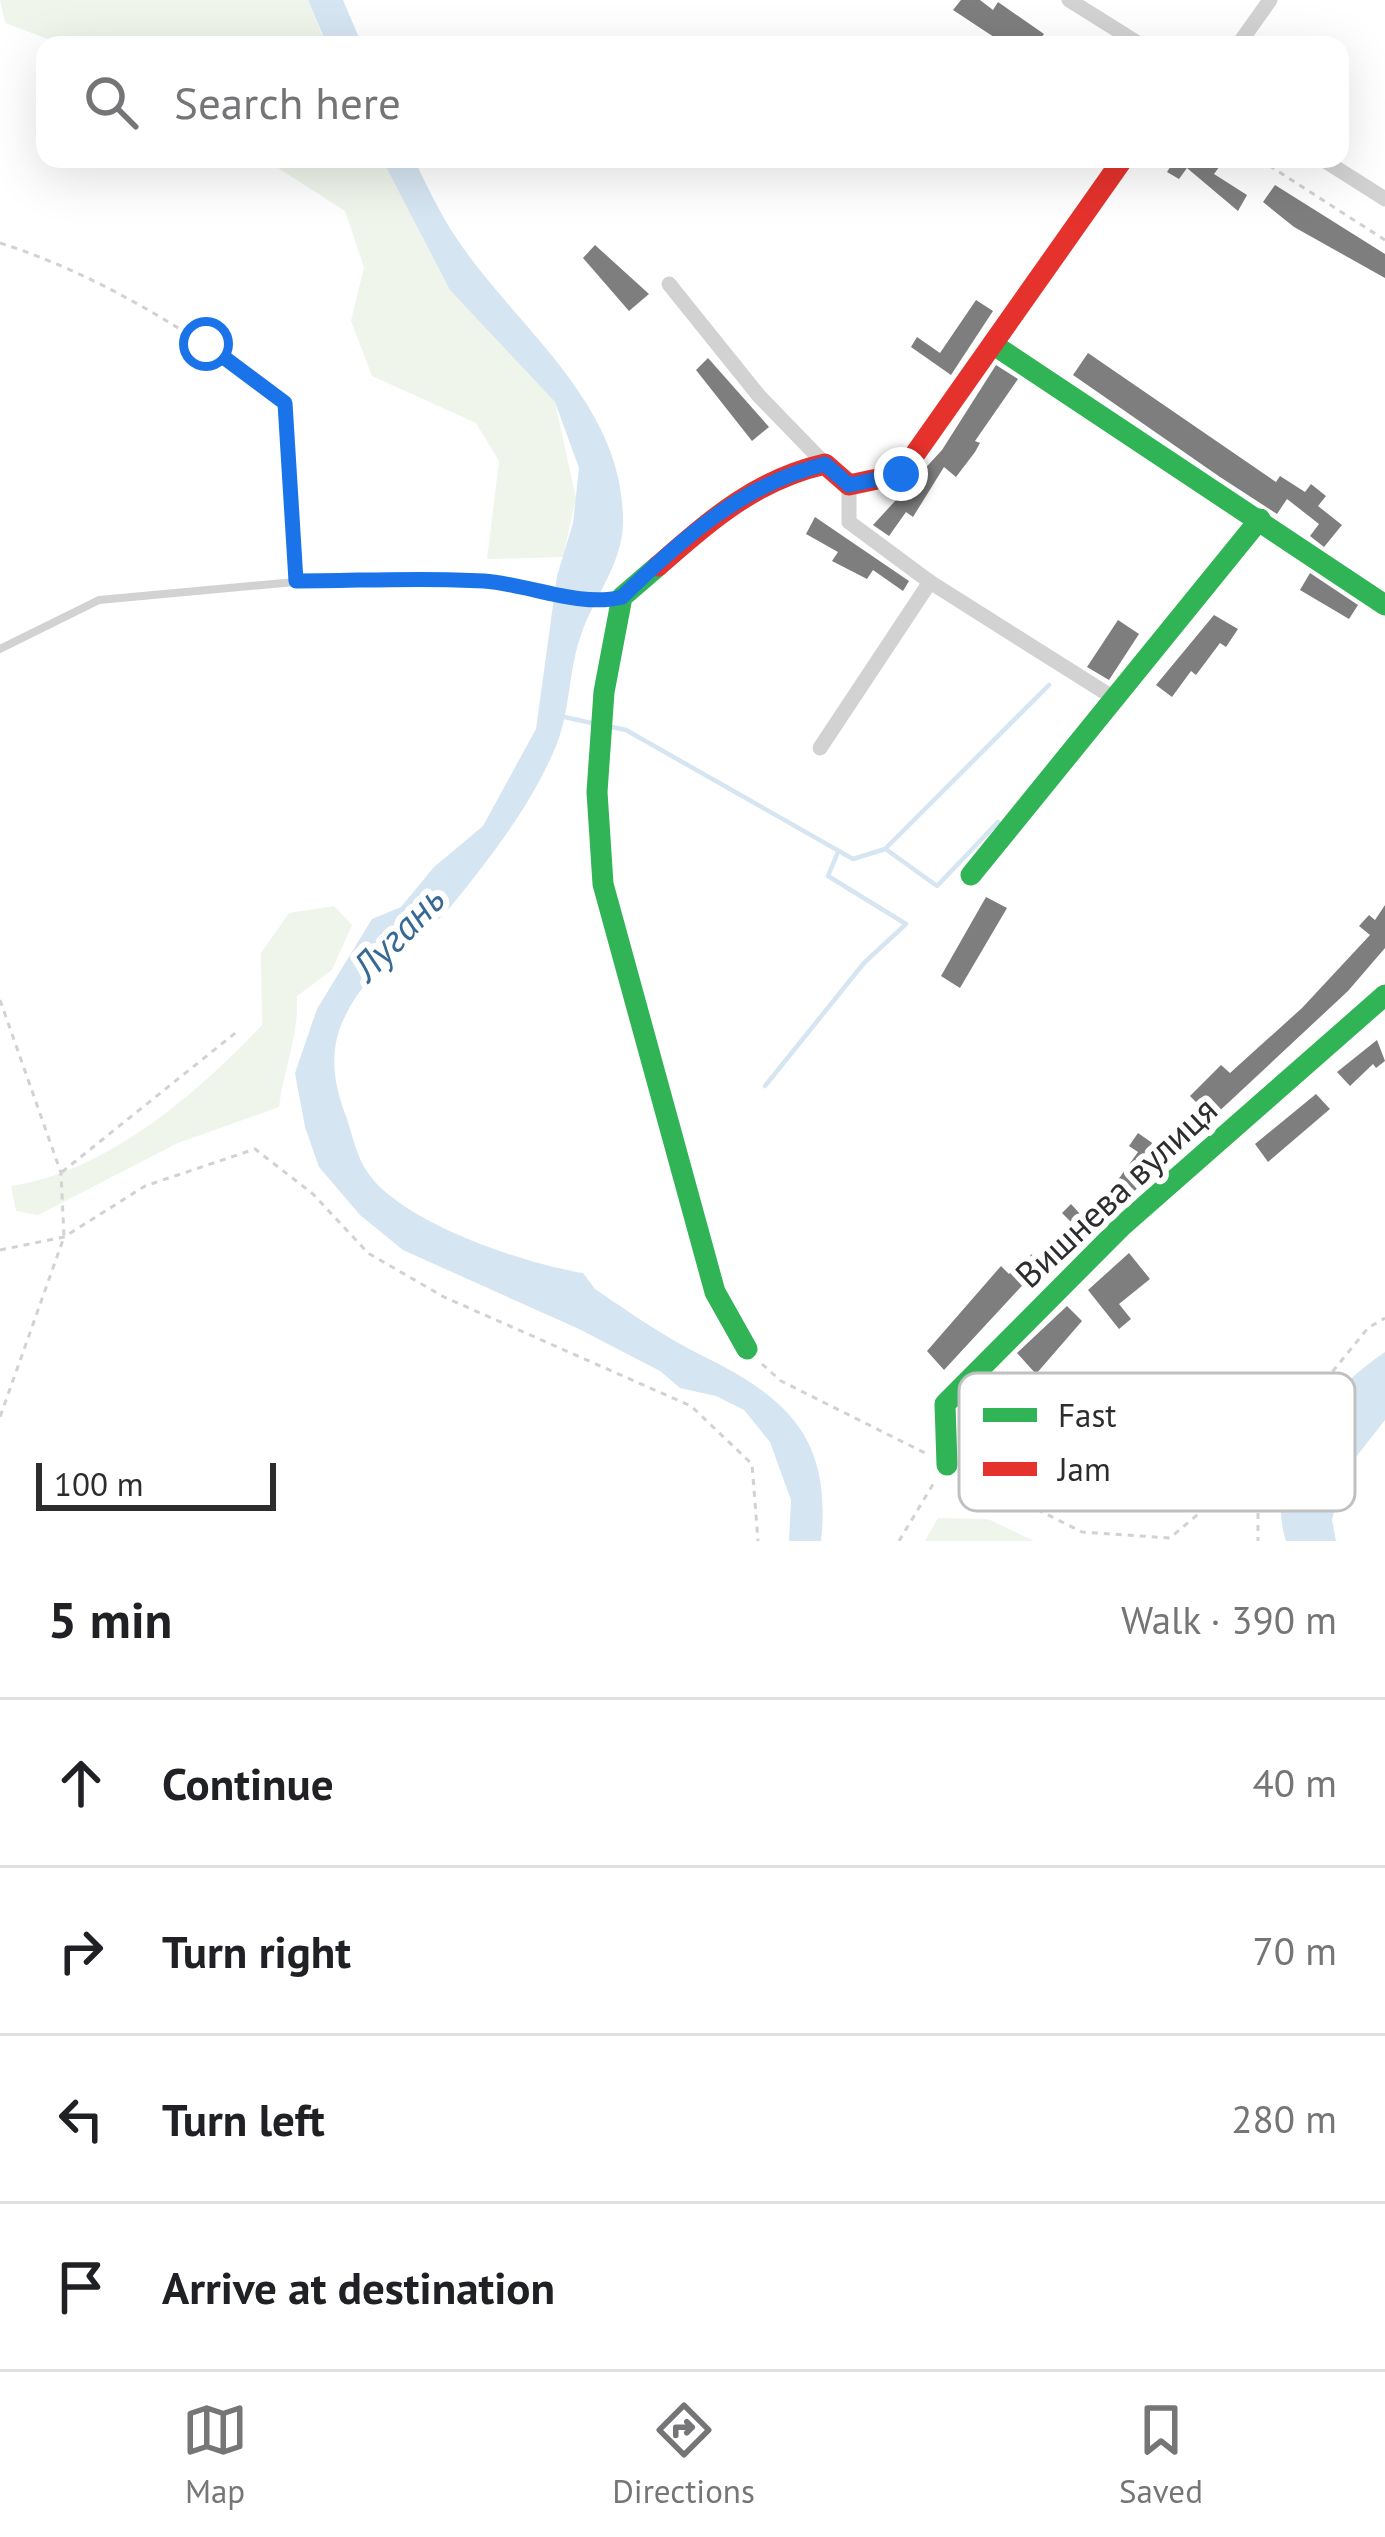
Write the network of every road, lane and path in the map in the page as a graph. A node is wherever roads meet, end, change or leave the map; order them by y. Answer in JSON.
{"nodes":[{"id":1,"x":1069,"y":0,"type":"edge"},
{"id":2,"x":1270,"y":0,"type":"edge"},
{"id":3,"x":1127,"y":36,"type":"edge"},
{"id":4,"x":1244,"y":36,"type":"edge"},
{"id":5,"x":1117,"y":168,"type":"edge"},
{"id":6,"x":1273,"y":168,"type":"edge"},
{"id":7,"x":1336,"y":168,"type":"edge"},
{"id":8,"x":1385,"y":199,"type":"edge"},
{"id":9,"x":1385,"y":240,"type":"edge"},
{"id":10,"x":0,"y":243,"type":"edge"},
{"id":11,"x":668,"y":284,"type":"dead end"},
{"id":12,"x":994,"y":345,"type":"junction"},
{"id":13,"x":285,"y":403,"type":"joint"},
{"id":14,"x":825,"y":464,"type":"junction"},
{"id":15,"x":849,"y":485,"type":"junction"},
{"id":16,"x":1260,"y":518,"type":"junction"},
{"id":17,"x":296,"y":581,"type":"junction"},
{"id":18,"x":930,"y":582,"type":"junction"},
{"id":19,"x":611,"y":600,"type":"junction"},
{"id":20,"x":1385,"y":605,"type":"edge"},
{"id":21,"x":0,"y":649,"type":"edge"},
{"id":22,"x":1117,"y":700,"type":"junction"},
{"id":23,"x":820,"y":748,"type":"dead end"},
{"id":24,"x":971,"y":875,"type":"dead end"},
{"id":25,"x":1385,"y":995,"type":"edge"},
{"id":26,"x":0,"y":1000,"type":"edge"},
{"id":27,"x":239,"y":1030,"type":"dead end"},
{"id":28,"x":61,"y":1174,"type":"junction"},
{"id":29,"x":64,"y":1237,"type":"junction"},
{"id":30,"x":0,"y":1250,"type":"edge"},
{"id":31,"x":1385,"y":1318,"type":"edge"},
{"id":32,"x":747,"y":1349,"type":"joint"},
{"id":33,"x":976,"y":1373,"type":"edge"},
{"id":34,"x":1331,"y":1373,"type":"edge"},
{"id":35,"x":959,"y":1390,"type":"edge"},
{"id":36,"x":0,"y":1417,"type":"edge"},
{"id":37,"x":947,"y":1465,"type":"junction"},
{"id":38,"x":959,"y":1471,"type":"edge"},
{"id":39,"x":1040,"y":1511,"type":"edge"},
{"id":40,"x":1202,"y":1511,"type":"edge"},
{"id":41,"x":758,"y":1541,"type":"edge"},
{"id":42,"x":899,"y":1541,"type":"edge"}],
"edges":[{"from":1,"to":3,"type":"street"},
{"from":2,"to":4,"type":"street"},
{"from":5,"to":12,"type":"street"},
{"from":6,"to":9,"type":"path"},
{"from":7,"to":8,"type":"street"},
{"from":10,"to":13,"type":"path"},
{"from":11,"to":14,"type":"street"},
{"from":12,"to":15,"type":"street"},
{"from":12,"to":16,"type":"street"},
{"from":13,"to":17,"type":"lane"},
{"from":14,"to":15,"type":"street"},
{"from":14,"to":19,"type":"street"},
{"from":15,"to":18,"type":"street"},
{"from":16,"to":20,"type":"street"},
{"from":16,"to":22,"type":"street"},
{"from":17,"to":19,"type":"lane"},
{"from":17,"to":21,"type":"lane"},
{"from":18,"to":22,"type":"street"},
{"from":18,"to":23,"type":"street"},
{"from":19,"to":32,"type":"street"},
{"from":22,"to":24,"type":"street"},
{"from":25,"to":33,"type":"street","name":"Вишнева вулиця"},
{"from":26,"to":28,"type":"path"},
{"from":27,"to":28,"type":"path"},
{"from":28,"to":29,"type":"path"},
{"from":29,"to":30,"type":"path"},
{"from":29,"to":36,"type":"path"},
{"from":29,"to":41,"type":"path"},
{"from":31,"to":34,"type":"path"},
{"from":32,"to":37,"type":"path"},
{"from":35,"to":37,"type":"street","name":"Вишнева вулиця"},
{"from":37,"to":38,"type":"path"},
{"from":37,"to":42,"type":"path"},
{"from":39,"to":40,"type":"path"}]}
